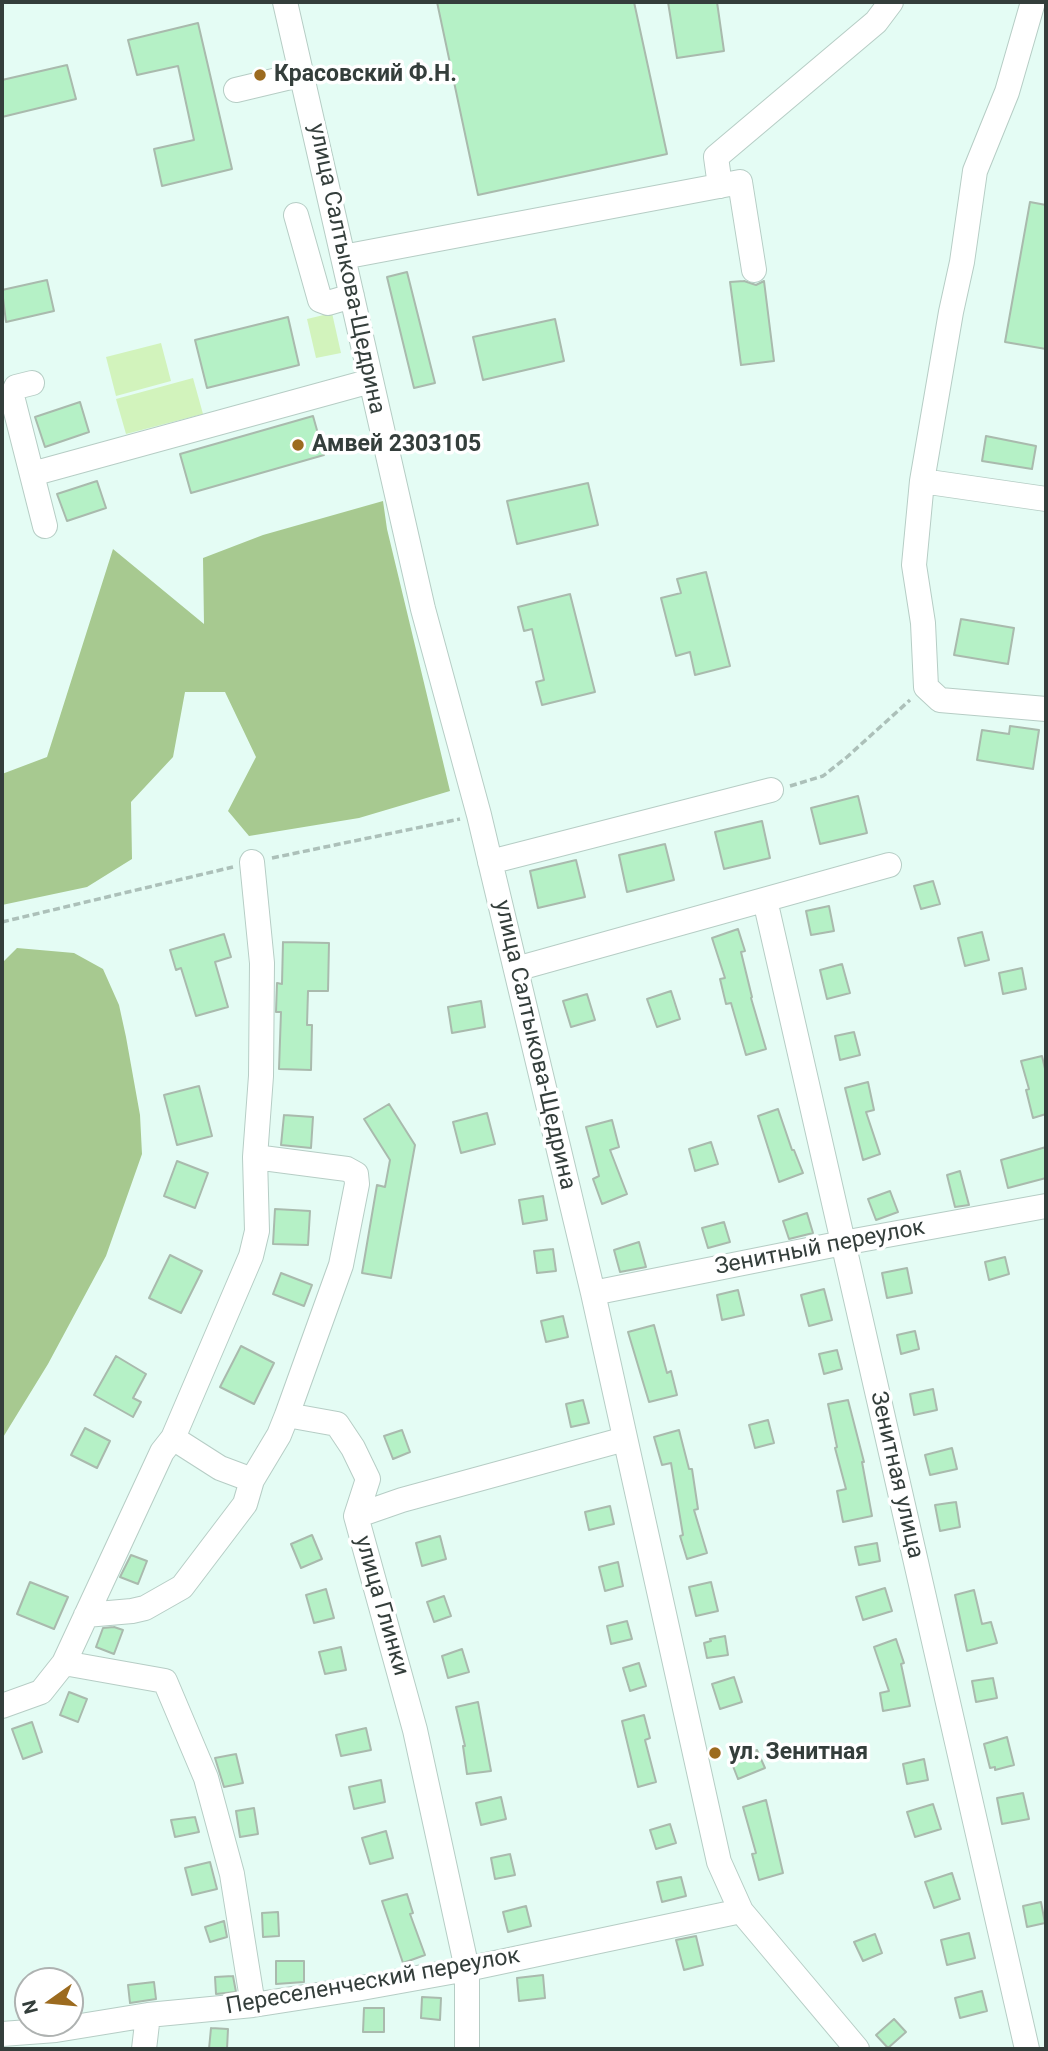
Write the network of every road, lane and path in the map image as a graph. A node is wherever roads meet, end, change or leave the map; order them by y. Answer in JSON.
{"nodes":[{"id":1,"x":285,"y":2,"type":"edge"},
{"id":2,"x":891,"y":2,"type":"edge"},
{"id":3,"x":1033,"y":2,"type":"edge"},
{"id":4,"x":303,"y":74,"type":"junction"},
{"id":5,"x":236,"y":90,"type":"dead end"},
{"id":6,"x":720,"y":186,"type":"junction"},
{"id":7,"x":296,"y":215,"type":"dead end"},
{"id":8,"x":343,"y":257,"type":"junction"},
{"id":9,"x":754,"y":270,"type":"dead end"},
{"id":10,"x":352,"y":296,"type":"junction"},
{"id":11,"x":372,"y":381,"type":"junction"},
{"id":12,"x":32,"y":383,"type":"dead end"},
{"id":13,"x":32,"y":474,"type":"junction"},
{"id":14,"x":922,"y":481,"type":"junction"},
{"id":15,"x":1046,"y":499,"type":"edge"},
{"id":16,"x":45,"y":526,"type":"dead end"},
{"id":17,"x":922,"y":690,"type":"junction"},
{"id":18,"x":1046,"y":709,"type":"edge"},
{"id":19,"x":771,"y":790,"type":"joint"},
{"id":20,"x":252,"y":862,"type":"dead end"},
{"id":21,"x":490,"y":862,"type":"junction"},
{"id":22,"x":889,"y":865,"type":"dead end"},
{"id":23,"x":765,"y":900,"type":"junction"},
{"id":24,"x":516,"y":969,"type":"junction"},
{"id":25,"x":255,"y":1157,"type":"junction"},
{"id":26,"x":1046,"y":1206,"type":"edge"},
{"id":27,"x":843,"y":1243,"type":"junction"},
{"id":28,"x":593,"y":1293,"type":"junction"},
{"id":29,"x":287,"y":1415,"type":"junction"},
{"id":30,"x":173,"y":1438,"type":"junction"},
{"id":31,"x":625,"y":1439,"type":"junction"},
{"id":32,"x":252,"y":1480,"type":"junction"},
{"id":33,"x":356,"y":1516,"type":"junction"},
{"id":34,"x":86,"y":1615,"type":"junction"},
{"id":35,"x":64,"y":1663,"type":"junction"},
{"id":36,"x":2,"y":1706,"type":"edge"},
{"id":37,"x":741,"y":1911,"type":"junction"},
{"id":38,"x":467,"y":1969,"type":"junction"},
{"id":39,"x":253,"y":2005,"type":"junction"},
{"id":40,"x":148,"y":2015,"type":"junction"},
{"id":41,"x":2,"y":2034,"type":"edge"},
{"id":42,"x":144,"y":2049,"type":"edge"},
{"id":43,"x":467,"y":2049,"type":"edge"},
{"id":44,"x":857,"y":2049,"type":"edge"},
{"id":45,"x":1027,"y":2049,"type":"edge"}],
"edges":[{"from":1,"to":4,"type":"street","name":"улица Салтыкова-Щедрина"},
{"from":2,"to":6,"type":"street"},
{"from":3,"to":14,"type":"street"},
{"from":4,"to":5,"type":"street"},
{"from":4,"to":8,"type":"street","name":"улица Салтыкова-Щедрина"},
{"from":6,"to":8,"type":"street"},
{"from":6,"to":9,"type":"street"},
{"from":7,"to":10,"type":"street"},
{"from":8,"to":10,"type":"street","name":"улица Салтыкова-Щедрина"},
{"from":10,"to":11,"type":"street","name":"улица Салтыкова-Щедрина"},
{"from":11,"to":13,"type":"street"},
{"from":11,"to":21,"type":"street","name":"улица Салтыкова-Щедрина"},
{"from":12,"to":13,"type":"street"},
{"from":13,"to":16,"type":"street"},
{"from":14,"to":15,"type":"street"},
{"from":14,"to":17,"type":"street"},
{"from":17,"to":18,"type":"street"},
{"from":17,"to":19,"type":"path"},
{"from":19,"to":21,"type":"street"},
{"from":20,"to":25,"type":"street"},
{"from":21,"to":24,"type":"street","name":"улица Салтыкова-Щедрина"},
{"from":22,"to":23,"type":"street"},
{"from":23,"to":24,"type":"street"},
{"from":23,"to":27,"type":"street","name":"Зенитная улица"},
{"from":24,"to":28,"type":"street","name":"улица Салтыкова-Щедрина"},
{"from":25,"to":29,"type":"street"},
{"from":25,"to":30,"type":"street"},
{"from":26,"to":27,"type":"street","name":"Зенитный переулок"},
{"from":27,"to":28,"type":"street","name":"Зенитный переулок"},
{"from":27,"to":45,"type":"street","name":"Зенитная улица"},
{"from":28,"to":31,"type":"street","name":"улица Салтыкова-Щедрина"},
{"from":29,"to":32,"type":"street"},
{"from":29,"to":33,"type":"street"},
{"from":30,"to":32,"type":"street"},
{"from":30,"to":34,"type":"street"},
{"from":31,"to":33,"type":"street","name":"улица Глинки"},
{"from":31,"to":37,"type":"street","name":"улица Салтыкова-Щедрина"},
{"from":32,"to":34,"type":"street"},
{"from":33,"to":38,"type":"street","name":"улица Глинки"},
{"from":34,"to":35,"type":"street"},
{"from":35,"to":36,"type":"street"},
{"from":35,"to":39,"type":"street"},
{"from":37,"to":38,"type":"street","name":"Переселенческий переулок"},
{"from":37,"to":44,"type":"street","name":"улица Салтыкова-Щедрина"},
{"from":38,"to":39,"type":"street","name":"Переселенческий переулок"},
{"from":38,"to":43,"type":"street","name":"улица Глинки"},
{"from":39,"to":40,"type":"street","name":"Переселенческий переулок"},
{"from":40,"to":41,"type":"street","name":"Переселенческий переулок"},
{"from":40,"to":42,"type":"street"}]}
